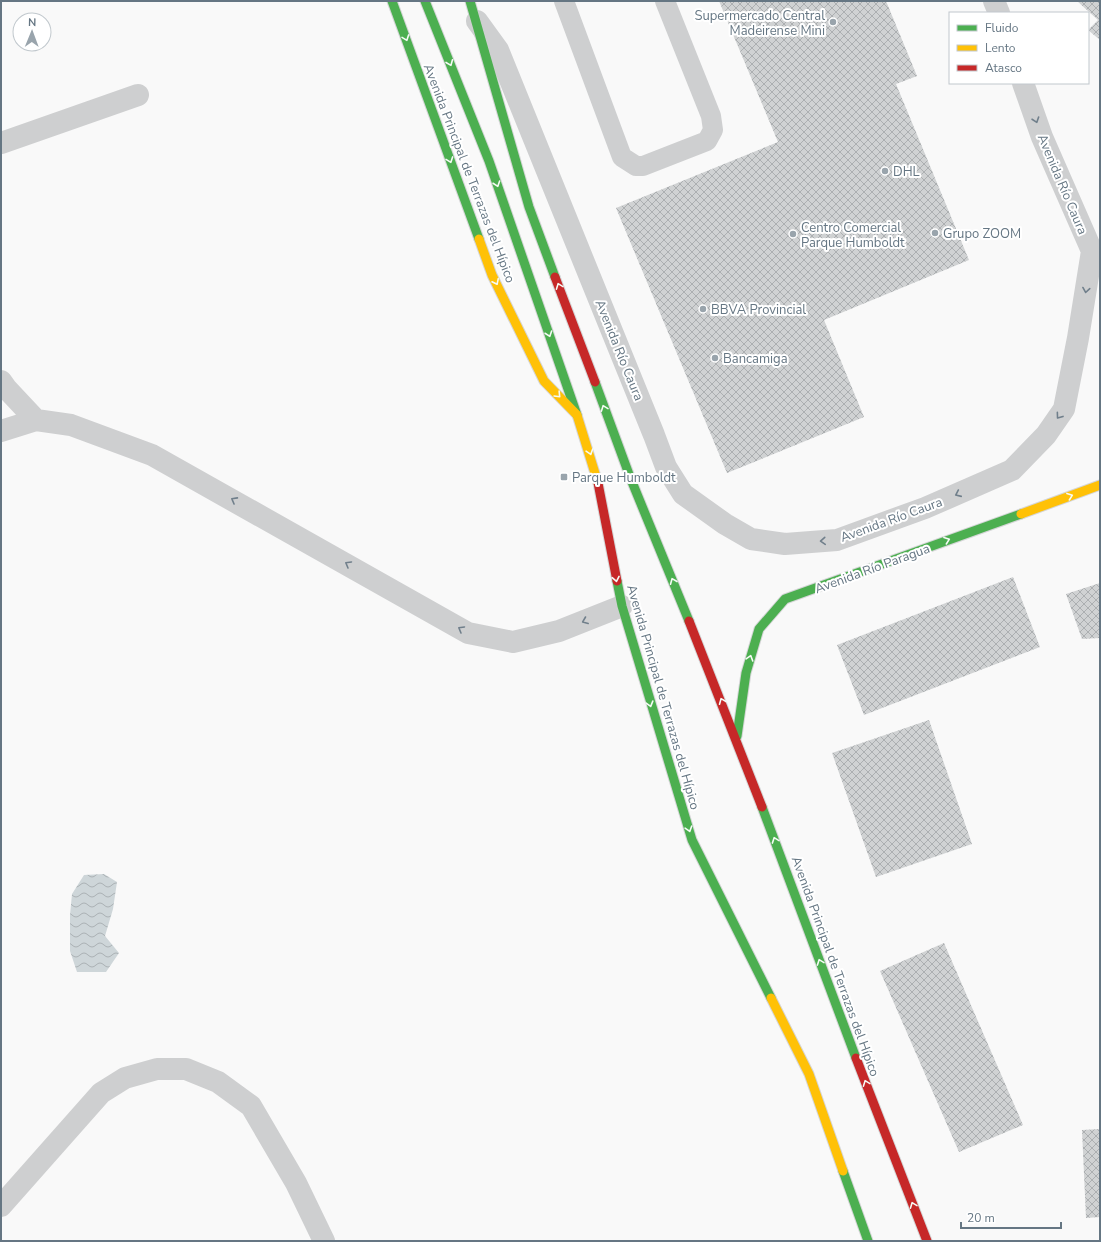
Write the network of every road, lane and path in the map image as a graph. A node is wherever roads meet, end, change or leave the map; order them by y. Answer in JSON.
{"nodes":[{"id":1,"x":392,"y":1,"type":"edge"},
{"id":2,"x":425,"y":1,"type":"edge"},
{"id":3,"x":564,"y":1,"type":"edge"},
{"id":4,"x":665,"y":1,"type":"edge"},
{"id":5,"x":994,"y":1,"type":"edge"},
{"id":6,"x":473,"y":10,"type":"edge"},
{"id":7,"x":998,"y":12,"type":"edge"},
{"id":8,"x":1023,"y":84,"type":"edge"},
{"id":9,"x":138,"y":95,"type":"dead end"},
{"id":10,"x":1,"y":143,"type":"edge"},
{"id":11,"x":1096,"y":258,"type":"edge"},
{"id":12,"x":1,"y":381,"type":"edge"},
{"id":13,"x":577,"y":415,"type":"junction"},
{"id":14,"x":36,"y":420,"type":"junction"},
{"id":15,"x":1,"y":431,"type":"edge"},
{"id":16,"x":1100,"y":485,"type":"edge"},
{"id":17,"x":622,"y":606,"type":"junction"},
{"id":18,"x":736,"y":737,"type":"junction"},
{"id":19,"x":1,"y":1206,"type":"edge"},
{"id":20,"x":324,"y":1241,"type":"edge"},
{"id":21,"x":868,"y":1241,"type":"edge"},
{"id":22,"x":927,"y":1241,"type":"edge"}],
"edges":[{"from":1,"to":13,"type":"main road","name":"Avenida Principal de Terrazas del Hípico","one_way":true},
{"from":2,"to":13,"type":"main road","one_way":true},
{"from":3,"to":4,"type":"lane"},
{"from":5,"to":7,"type":"street"},
{"from":11,"to":6,"type":"street","name":"Avenida Río Caura","one_way":true},
{"from":18,"to":6,"type":"main road","name":"Avenida Principal de Terrazas del Hípico","one_way":true},
{"from":8,"to":11,"type":"street","name":"Avenida Río Caura","one_way":true},
{"from":9,"to":10,"type":"street"},
{"from":12,"to":14,"type":"street"},
{"from":13,"to":17,"type":"main road","name":"Avenida Principal de Terrazas del Hípico","one_way":true},
{"from":14,"to":15,"type":"street"},
{"from":17,"to":14,"type":"street","one_way":true},
{"from":18,"to":16,"type":"main road","name":"Avenida Río Paragua","one_way":true},
{"from":17,"to":21,"type":"main road","name":"Avenida Principal de Terrazas del Hípico","one_way":true},
{"from":22,"to":18,"type":"main road","name":"Avenida Principal de Terrazas del Hípico","one_way":true},
{"from":19,"to":20,"type":"street"}]}
